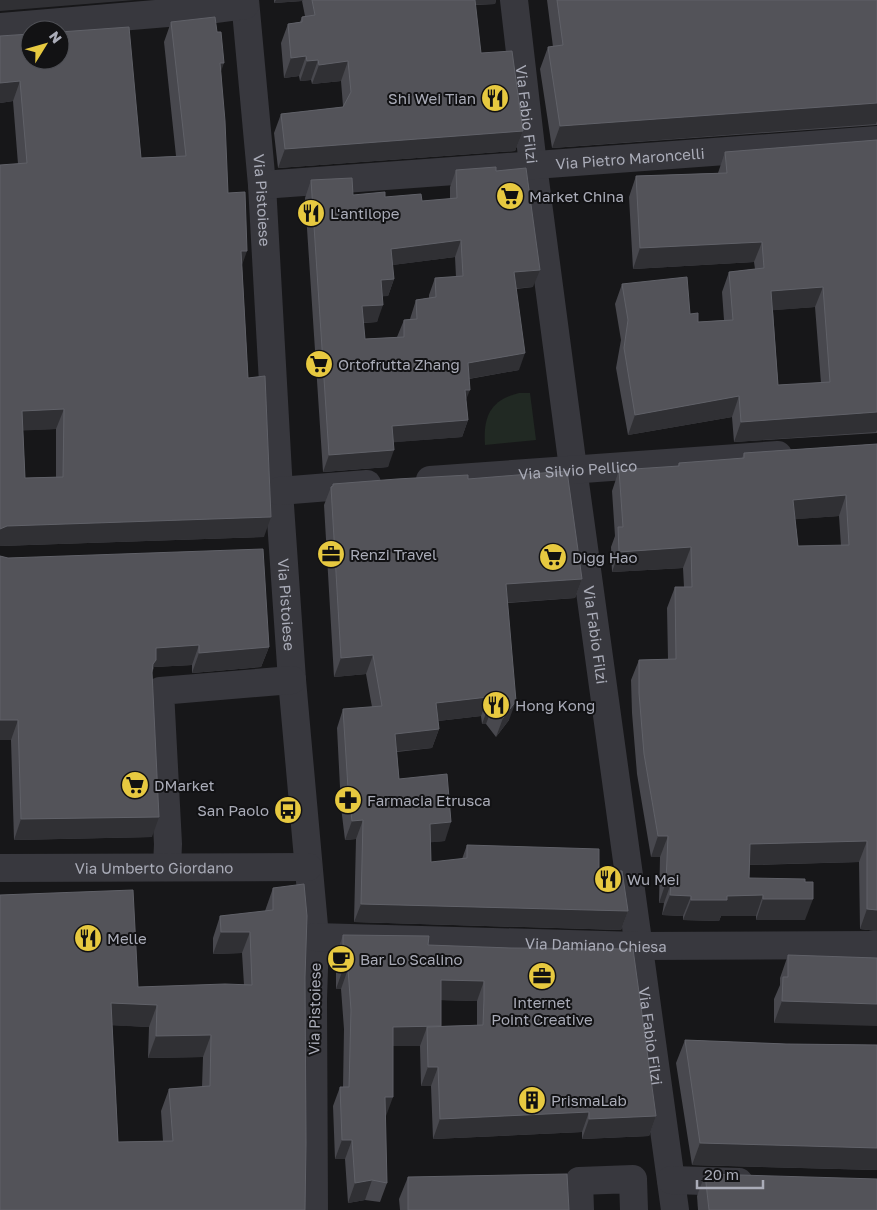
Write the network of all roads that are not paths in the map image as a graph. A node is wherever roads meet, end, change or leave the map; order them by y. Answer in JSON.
{"nodes":[{"id":1,"x":514,"y":0,"type":"edge"},
{"id":2,"x":245,"y":2,"type":"edge"},
{"id":3,"x":0,"y":27,"type":"edge"},
{"id":4,"x":877,"y":140,"type":"edge"},
{"id":5,"x":533,"y":165,"type":"junction"},
{"id":6,"x":262,"y":185,"type":"junction"},
{"id":7,"x":799,"y":454,"type":"edge"},
{"id":8,"x":573,"y":468,"type":"junction"},
{"id":9,"x":278,"y":491,"type":"junction"},
{"id":10,"x":292,"y":680,"type":"junction"},
{"id":11,"x":167,"y":867,"type":"junction"},
{"id":12,"x":308,"y":867,"type":"junction"},
{"id":13,"x":0,"y":868,"type":"edge"},
{"id":14,"x":316,"y":937,"type":"junction"},
{"id":15,"x":877,"y":945,"type":"edge"},
{"id":16,"x":639,"y":946,"type":"junction"},
{"id":17,"x":671,"y":1180,"type":"junction"},
{"id":18,"x":759,"y":1183,"type":"edge"},
{"id":19,"x":314,"y":1210,"type":"edge"},
{"id":20,"x":580,"y":1210,"type":"edge"},
{"id":21,"x":634,"y":1210,"type":"edge"},
{"id":22,"x":675,"y":1210,"type":"edge"}],
"edges":[{"from":1,"to":5,"type":"street","name":"Via Fabio Filzi"},
{"from":2,"to":3,"type":"street"},
{"from":2,"to":6,"type":"street","name":"Via Pistoiese"},
{"from":4,"to":5,"type":"street","name":"Via Pietro Maroncelli"},
{"from":5,"to":6,"type":"street","name":"Via Pietro Maroncelli"},
{"from":5,"to":8,"type":"street","name":"Via Fabio Filzi"},
{"from":6,"to":9,"type":"street","name":"Via Pistoiese"},
{"from":7,"to":8,"type":"street","name":"Via Silvio Pellico"},
{"from":8,"to":9,"type":"street","name":"Via Silvio Pellico"},
{"from":8,"to":16,"type":"street","name":"Via Fabio Filzi"},
{"from":9,"to":10,"type":"street","name":"Via Pistoiese"},
{"from":10,"to":11,"type":"street"},
{"from":10,"to":12,"type":"street","name":"Via Pistoiese"},
{"from":11,"to":12,"type":"street","name":"Via Umberto Giordano"},
{"from":11,"to":13,"type":"street","name":"Via Umberto Giordano"},
{"from":12,"to":14,"type":"street","name":"Via Pistoiese"},
{"from":14,"to":16,"type":"street","name":"Via Damiano Chiesa"},
{"from":14,"to":19,"type":"street","name":"Via Pistoiese"},
{"from":15,"to":16,"type":"street","name":"Via Damiano Chiesa"},
{"from":16,"to":17,"type":"street","name":"Via Fabio Filzi"},
{"from":17,"to":18,"type":"street"},
{"from":17,"to":22,"type":"street","name":"Via Fabio Filzi"},
{"from":20,"to":21,"type":"street"}]}
